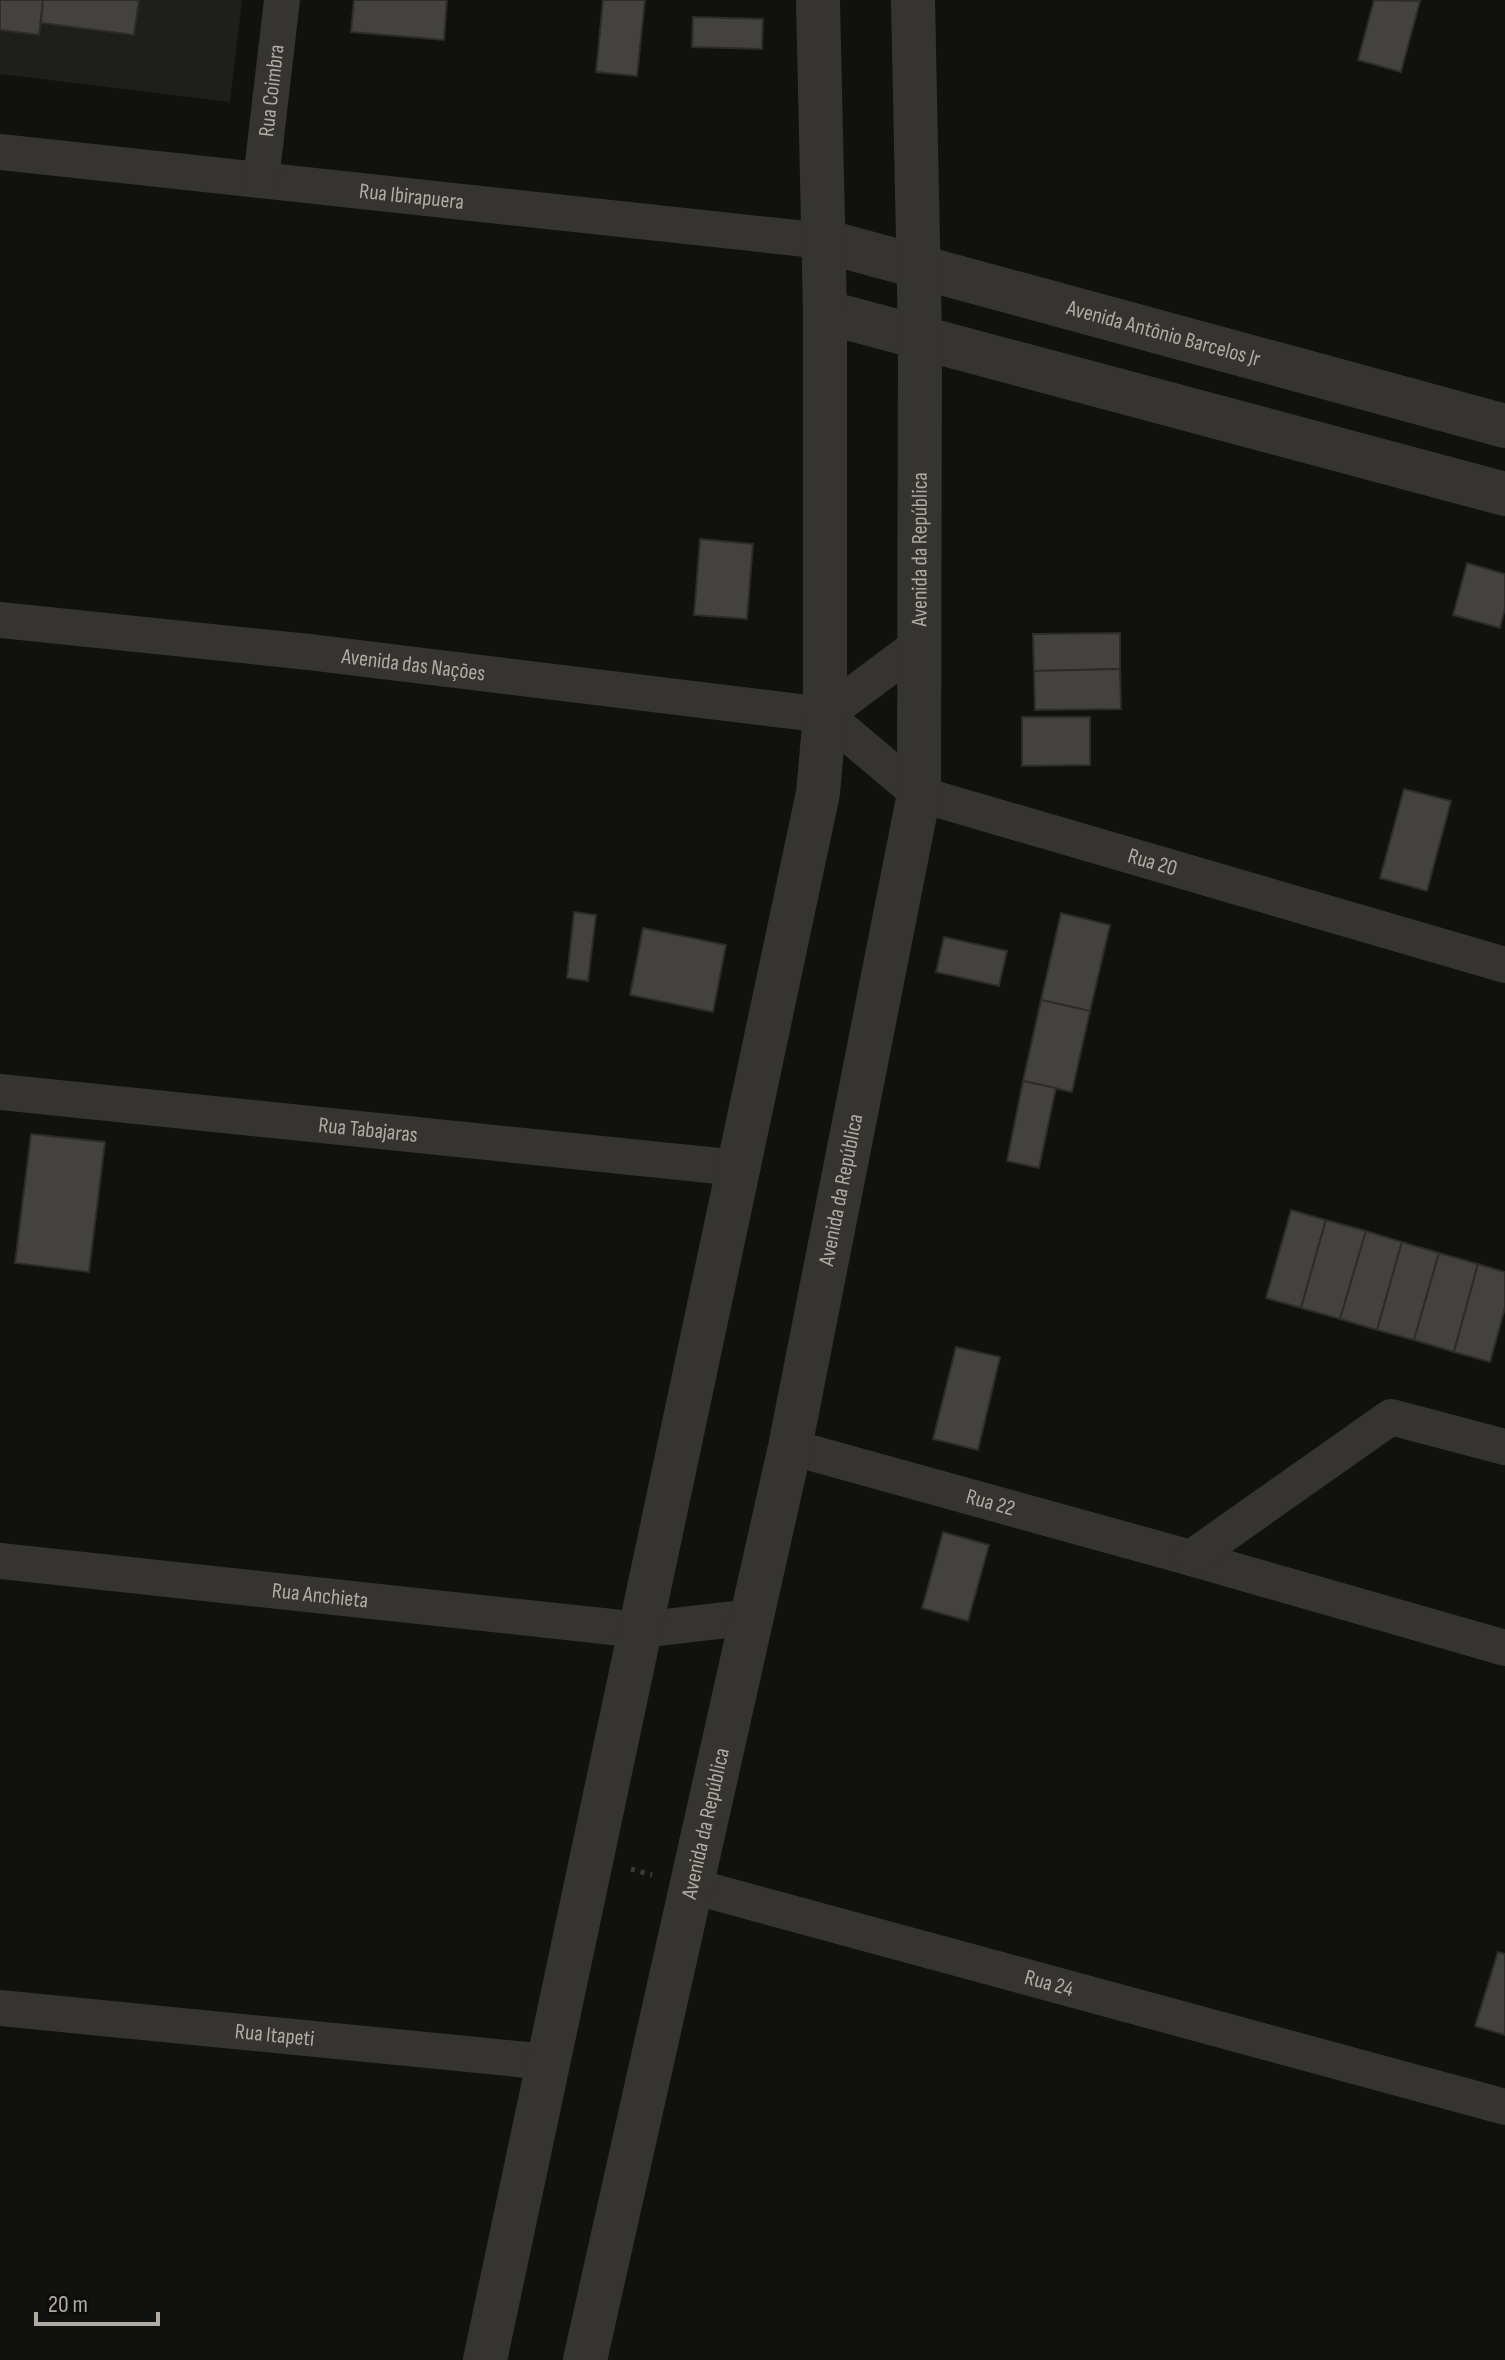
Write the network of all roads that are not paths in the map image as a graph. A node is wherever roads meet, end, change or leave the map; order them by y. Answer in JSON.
{"nodes":[{"id":1,"x":282,"y":0,"type":"edge"},
{"id":2,"x":818,"y":0,"type":"edge"},
{"id":3,"x":913,"y":0,"type":"edge"},
{"id":4,"x":0,"y":152,"type":"edge"},
{"id":5,"x":261,"y":180,"type":"junction"},
{"id":6,"x":824,"y":241,"type":"junction"},
{"id":7,"x":918,"y":267,"type":"junction"},
{"id":8,"x":825,"y":312,"type":"junction"},
{"id":9,"x":920,"y":338,"type":"junction"},
{"id":10,"x":1505,"y":426,"type":"edge"},
{"id":11,"x":1505,"y":494,"type":"edge"},
{"id":12,"x":0,"y":620,"type":"edge"},
{"id":13,"x":920,"y":644,"type":"junction"},
{"id":14,"x":825,"y":715,"type":"junction"},
{"id":15,"x":919,"y":794,"type":"junction"},
{"id":16,"x":1505,"y":965,"type":"edge"},
{"id":17,"x":0,"y":1092,"type":"edge"},
{"id":18,"x":738,"y":1168,"type":"junction"},
{"id":19,"x":790,"y":1447,"type":"junction"},
{"id":20,"x":1505,"y":1447,"type":"edge"},
{"id":21,"x":1191,"y":1558,"type":"junction"},
{"id":22,"x":0,"y":1561,"type":"edge"},
{"id":23,"x":752,"y":1617,"type":"junction"},
{"id":24,"x":640,"y":1630,"type":"junction"},
{"id":25,"x":1505,"y":1648,"type":"edge"},
{"id":26,"x":692,"y":1886,"type":"junction"},
{"id":27,"x":0,"y":2008,"type":"edge"},
{"id":28,"x":548,"y":2062,"type":"junction"},
{"id":29,"x":1505,"y":2107,"type":"edge"},
{"id":30,"x":485,"y":2360,"type":"edge"},
{"id":31,"x":585,"y":2360,"type":"edge"}],
"edges":[{"from":1,"to":5,"type":"street","name":"Rua Coimbra"},
{"from":2,"to":6,"type":"street"},
{"from":3,"to":7,"type":"street","name":"Avenida da República"},
{"from":4,"to":5,"type":"street","name":"Rua Ibirapuera"},
{"from":5,"to":6,"type":"street","name":"Rua Ibirapuera"},
{"from":6,"to":7,"type":"street","name":"Avenida Antônio Barcelos Jr"},
{"from":6,"to":8,"type":"street"},
{"from":7,"to":9,"type":"street","name":"Avenida da República"},
{"from":7,"to":10,"type":"street","name":"Avenida Antônio Barcelos Jr"},
{"from":8,"to":9,"type":"street"},
{"from":8,"to":14,"type":"street"},
{"from":9,"to":11,"type":"street"},
{"from":9,"to":13,"type":"street","name":"Avenida da República"},
{"from":12,"to":14,"type":"street","name":"Avenida das Nações"},
{"from":13,"to":14,"type":"street"},
{"from":13,"to":15,"type":"street","name":"Avenida da República"},
{"from":14,"to":15,"type":"street","name":"Rua 20"},
{"from":14,"to":18,"type":"street"},
{"from":15,"to":16,"type":"street","name":"Rua 20"},
{"from":15,"to":19,"type":"street","name":"Avenida da República"},
{"from":17,"to":18,"type":"street","name":"Rua Tabajaras"},
{"from":18,"to":24,"type":"street"},
{"from":19,"to":21,"type":"street","name":"Rua 22"},
{"from":19,"to":23,"type":"street","name":"Avenida da República"},
{"from":20,"to":21,"type":"street"},
{"from":21,"to":25,"type":"street","name":"Rua 22"},
{"from":22,"to":24,"type":"street","name":"Rua Anchieta"},
{"from":23,"to":24,"type":"street","name":"Rua Anchieta"},
{"from":23,"to":26,"type":"street","name":"Avenida da República"},
{"from":24,"to":28,"type":"street"},
{"from":26,"to":29,"type":"street","name":"Rua 24"},
{"from":26,"to":31,"type":"street","name":"Avenida da República"},
{"from":27,"to":28,"type":"street","name":"Rua Itapeti"},
{"from":28,"to":30,"type":"street"}]}
